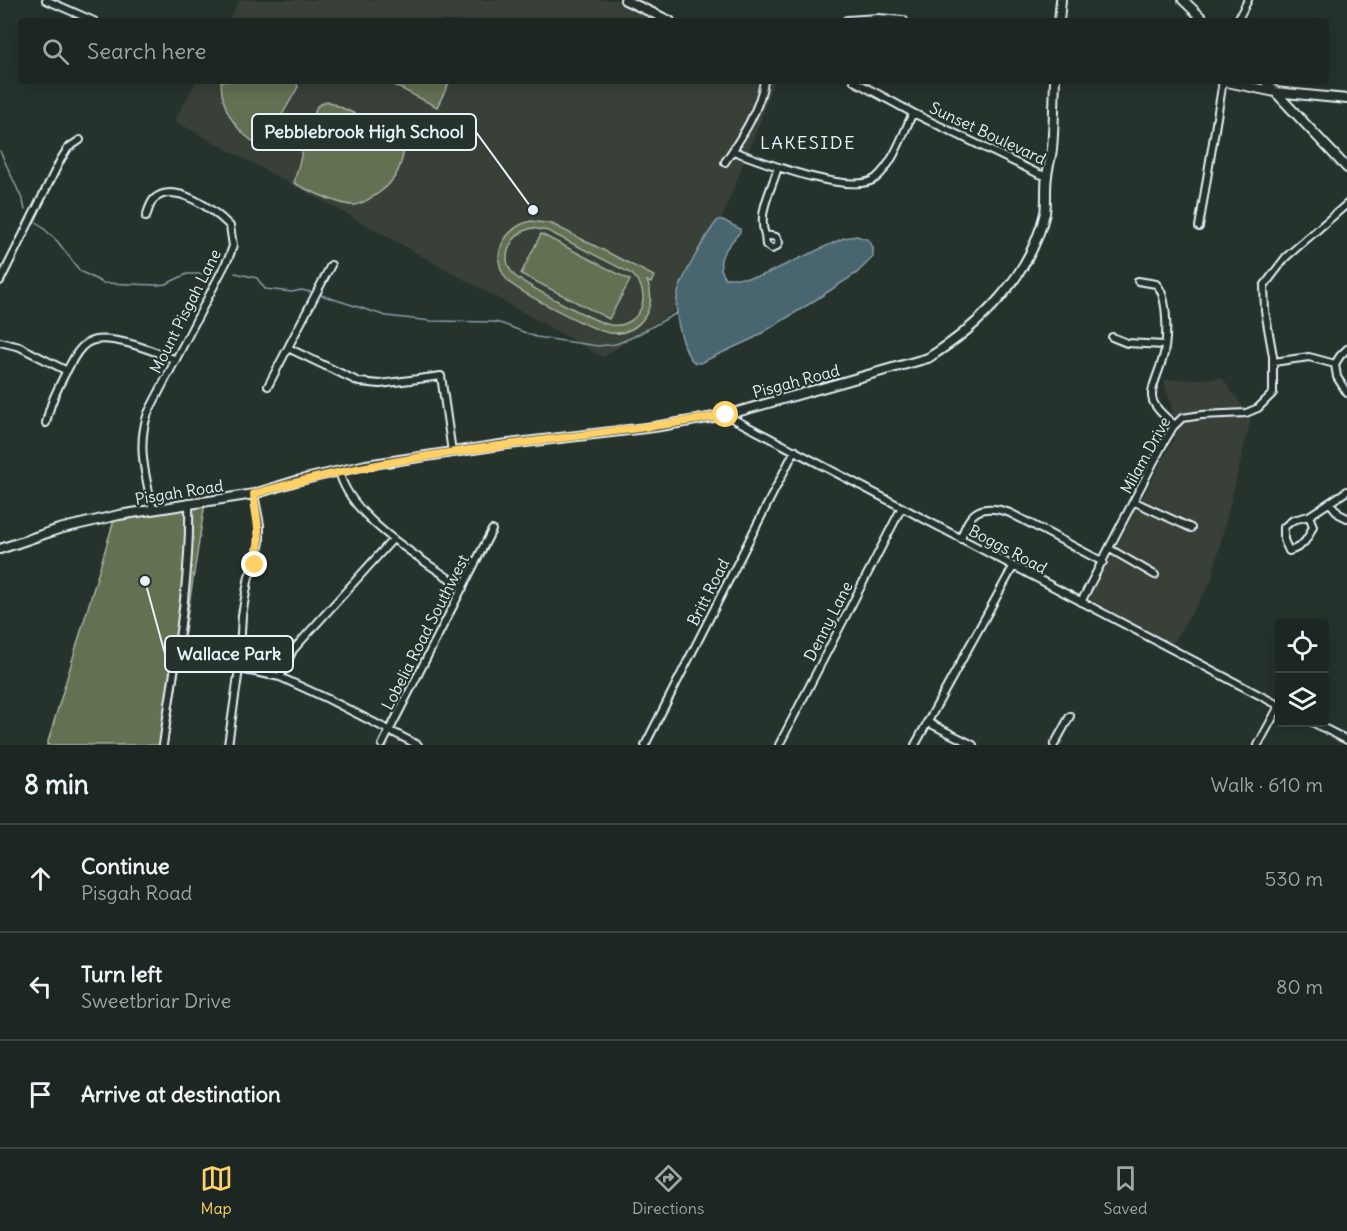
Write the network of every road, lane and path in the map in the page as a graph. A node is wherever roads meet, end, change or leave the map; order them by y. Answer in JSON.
{"nodes":[{"id":1,"x":46,"y":0,"type":"edge"},
{"id":2,"x":625,"y":0,"type":"edge"},
{"id":3,"x":1061,"y":0,"type":"edge"},
{"id":4,"x":1183,"y":0,"type":"edge"},
{"id":5,"x":1248,"y":0,"type":"edge"},
{"id":6,"x":60,"y":3,"type":"edge"},
{"id":7,"x":88,"y":18,"type":"edge"},
{"id":8,"x":664,"y":18,"type":"edge"},
{"id":9,"x":1059,"y":18,"type":"edge"},
{"id":10,"x":1202,"y":18,"type":"edge"},
{"id":11,"x":1239,"y":18,"type":"edge"},
{"id":12,"x":763,"y":84,"type":"edge"},
{"id":13,"x":860,"y":84,"type":"edge"},
{"id":14,"x":1055,"y":84,"type":"edge"},
{"id":15,"x":1222,"y":84,"type":"edge"},
{"id":16,"x":1236,"y":84,"type":"edge"},
{"id":17,"x":1268,"y":84,"type":"edge"},
{"id":18,"x":1275,"y":92,"type":"junction"},
{"id":19,"x":1347,"y":99,"type":"edge"},
{"id":20,"x":913,"y":113,"type":"junction"},
{"id":21,"x":80,"y":140,"type":"dead end"},
{"id":22,"x":733,"y":151,"type":"junction"},
{"id":23,"x":725,"y":162,"type":"dead end"},
{"id":24,"x":778,"y":167,"type":"junction"},
{"id":25,"x":1347,"y":168,"type":"edge"},
{"id":26,"x":1047,"y":176,"type":"junction"},
{"id":27,"x":1347,"y":204,"type":"edge"},
{"id":28,"x":146,"y":217,"type":"dead end"},
{"id":29,"x":1199,"y":227,"type":"dead end"},
{"id":30,"x":765,"y":235,"type":"dead end"},
{"id":31,"x":331,"y":265,"type":"dead end"},
{"id":32,"x":0,"y":281,"type":"edge"},
{"id":33,"x":1138,"y":281,"type":"dead end"},
{"id":34,"x":1112,"y":338,"type":"dead end"},
{"id":35,"x":0,"y":342,"type":"edge"},
{"id":36,"x":1164,"y":345,"type":"junction"},
{"id":37,"x":288,"y":348,"type":"junction"},
{"id":38,"x":1347,"y":349,"type":"edge"},
{"id":39,"x":176,"y":360,"type":"junction"},
{"id":40,"x":1274,"y":362,"type":"junction"},
{"id":41,"x":1335,"y":364,"type":"junction"},
{"id":42,"x":67,"y":371,"type":"junction"},
{"id":43,"x":268,"y":386,"type":"dead end"},
{"id":44,"x":1347,"y":393,"type":"edge"},
{"id":45,"x":726,"y":415,"type":"junction"},
{"id":46,"x":46,"y":423,"type":"dead end"},
{"id":47,"x":1175,"y":425,"type":"junction"},
{"id":48,"x":795,"y":450,"type":"junction"},
{"id":49,"x":452,"y":452,"type":"junction"},
{"id":50,"x":339,"y":471,"type":"junction"},
{"id":51,"x":1347,"y":490,"type":"edge"},
{"id":52,"x":254,"y":494,"type":"junction"},
{"id":53,"x":1135,"y":502,"type":"junction"},
{"id":54,"x":1330,"y":503,"type":"junction"},
{"id":55,"x":189,"y":504,"type":"junction"},
{"id":56,"x":901,"y":509,"type":"junction"},
{"id":57,"x":153,"y":510,"type":"junction"},
{"id":58,"x":1309,"y":516,"type":"junction"},
{"id":59,"x":1347,"y":518,"type":"edge"},
{"id":60,"x":1191,"y":528,"type":"dead end"},
{"id":61,"x":492,"y":530,"type":"dead end"},
{"id":62,"x":393,"y":539,"type":"junction"},
{"id":63,"x":961,"y":540,"type":"junction"},
{"id":64,"x":0,"y":549,"type":"edge"},
{"id":65,"x":1110,"y":549,"type":"junction"},
{"id":66,"x":1103,"y":562,"type":"junction"},
{"id":67,"x":1013,"y":567,"type":"junction"},
{"id":68,"x":1155,"y":575,"type":"dead end"},
{"id":69,"x":463,"y":588,"type":"junction"},
{"id":70,"x":1081,"y":602,"type":"junction"},
{"id":71,"x":239,"y":669,"type":"junction"},
{"id":72,"x":280,"y":677,"type":"junction"},
{"id":73,"x":1275,"y":704,"type":"edge"},
{"id":74,"x":1275,"y":713,"type":"edge"},
{"id":75,"x":1070,"y":716,"type":"dead end"},
{"id":76,"x":927,"y":722,"type":"junction"},
{"id":77,"x":1320,"y":727,"type":"edge"},
{"id":78,"x":390,"y":731,"type":"junction"},
{"id":79,"x":1347,"y":740,"type":"edge"},
{"id":80,"x":163,"y":745,"type":"edge"},
{"id":81,"x":228,"y":745,"type":"edge"},
{"id":82,"x":382,"y":745,"type":"edge"},
{"id":83,"x":418,"y":745,"type":"edge"},
{"id":84,"x":645,"y":745,"type":"edge"},
{"id":85,"x":779,"y":745,"type":"edge"},
{"id":86,"x":915,"y":745,"type":"edge"},
{"id":87,"x":973,"y":745,"type":"edge"},
{"id":88,"x":1054,"y":745,"type":"edge"},
{"id":89,"x":1258,"y":745,"type":"edge"}],
"edges":[{"from":1,"to":6,"type":"street"},
{"from":2,"to":8,"type":"street"},
{"from":3,"to":9,"type":"street"},
{"from":4,"to":10,"type":"street"},
{"from":5,"to":11,"type":"street"},
{"from":6,"to":7,"type":"street"},
{"from":12,"to":22,"type":"street"},
{"from":13,"to":20,"type":"street","name":"Sunset Boulevard"},
{"from":14,"to":26,"type":"street","name":"Pisgah Road"},
{"from":15,"to":29,"type":"street"},
{"from":16,"to":18,"type":"street"},
{"from":17,"to":18,"type":"street"},
{"from":18,"to":19,"type":"street"},
{"from":18,"to":25,"type":"street"},
{"from":20,"to":24,"type":"street"},
{"from":20,"to":26,"type":"street","name":"Sunset Boulevard"},
{"from":21,"to":32,"type":"street"},
{"from":22,"to":23,"type":"street"},
{"from":22,"to":24,"type":"street"},
{"from":24,"to":30,"type":"street"},
{"from":26,"to":45,"type":"street","name":"Pisgah Road"},
{"from":27,"to":40,"type":"street","name":"Milam Drive"},
{"from":28,"to":39,"type":"street","name":"Mount Pisgah Lane"},
{"from":31,"to":37,"type":"street"},
{"from":33,"to":36,"type":"street"},
{"from":34,"to":36,"type":"street"},
{"from":35,"to":42,"type":"street"},
{"from":36,"to":47,"type":"street"},
{"from":37,"to":43,"type":"street"},
{"from":37,"to":49,"type":"street"},
{"from":38,"to":41,"type":"street"},
{"from":39,"to":42,"type":"street"},
{"from":39,"to":57,"type":"street","name":"Mount Pisgah Lane"},
{"from":40,"to":41,"type":"street"},
{"from":40,"to":47,"type":"street","name":"Milam Drive"},
{"from":41,"to":44,"type":"street"},
{"from":42,"to":46,"type":"street"},
{"from":45,"to":48,"type":"street","name":"Boggs Road"},
{"from":45,"to":49,"type":"street","name":"Pisgah Road"},
{"from":47,"to":53,"type":"street","name":"Milam Drive"},
{"from":48,"to":56,"type":"street","name":"Boggs Road"},
{"from":48,"to":84,"type":"street","name":"Britt Road"},
{"from":49,"to":50,"type":"street","name":"Pisgah Road"},
{"from":50,"to":52,"type":"street","name":"Pisgah Road"},
{"from":50,"to":62,"type":"street"},
{"from":51,"to":54,"type":"street"},
{"from":52,"to":55,"type":"street","name":"Pisgah Road"},
{"from":52,"to":71,"type":"street"},
{"from":53,"to":60,"type":"street"},
{"from":53,"to":65,"type":"street","name":"Milam Drive"},
{"from":54,"to":58,"type":"street"},
{"from":54,"to":59,"type":"street"},
{"from":55,"to":57,"type":"street","name":"Pisgah Road"},
{"from":55,"to":80,"type":"street"},
{"from":56,"to":63,"type":"street","name":"Boggs Road"},
{"from":56,"to":85,"type":"street","name":"Denny Lane"},
{"from":57,"to":64,"type":"street","name":"Pisgah Road"},
{"from":58,"to":58,"type":"street"},
{"from":61,"to":69,"type":"street","name":"Lobelia Road Southwest"},
{"from":62,"to":69,"type":"street"},
{"from":62,"to":72,"type":"street"},
{"from":63,"to":66,"type":"street"},
{"from":63,"to":67,"type":"street","name":"Boggs Road"},
{"from":65,"to":66,"type":"street","name":"Milam Drive"},
{"from":65,"to":68,"type":"street"},
{"from":66,"to":70,"type":"street","name":"Milam Drive"},
{"from":67,"to":70,"type":"street","name":"Boggs Road"},
{"from":67,"to":76,"type":"street"},
{"from":69,"to":78,"type":"street","name":"Lobelia Road Southwest"},
{"from":70,"to":73,"type":"street","name":"Boggs Road"},
{"from":71,"to":72,"type":"street"},
{"from":71,"to":81,"type":"street"},
{"from":72,"to":78,"type":"street"},
{"from":74,"to":89,"type":"street"},
{"from":75,"to":88,"type":"street"},
{"from":76,"to":86,"type":"street"},
{"from":76,"to":87,"type":"street"},
{"from":77,"to":79,"type":"street"},
{"from":78,"to":82,"type":"street","name":"Lobelia Road Southwest"},
{"from":78,"to":83,"type":"street"}]}
